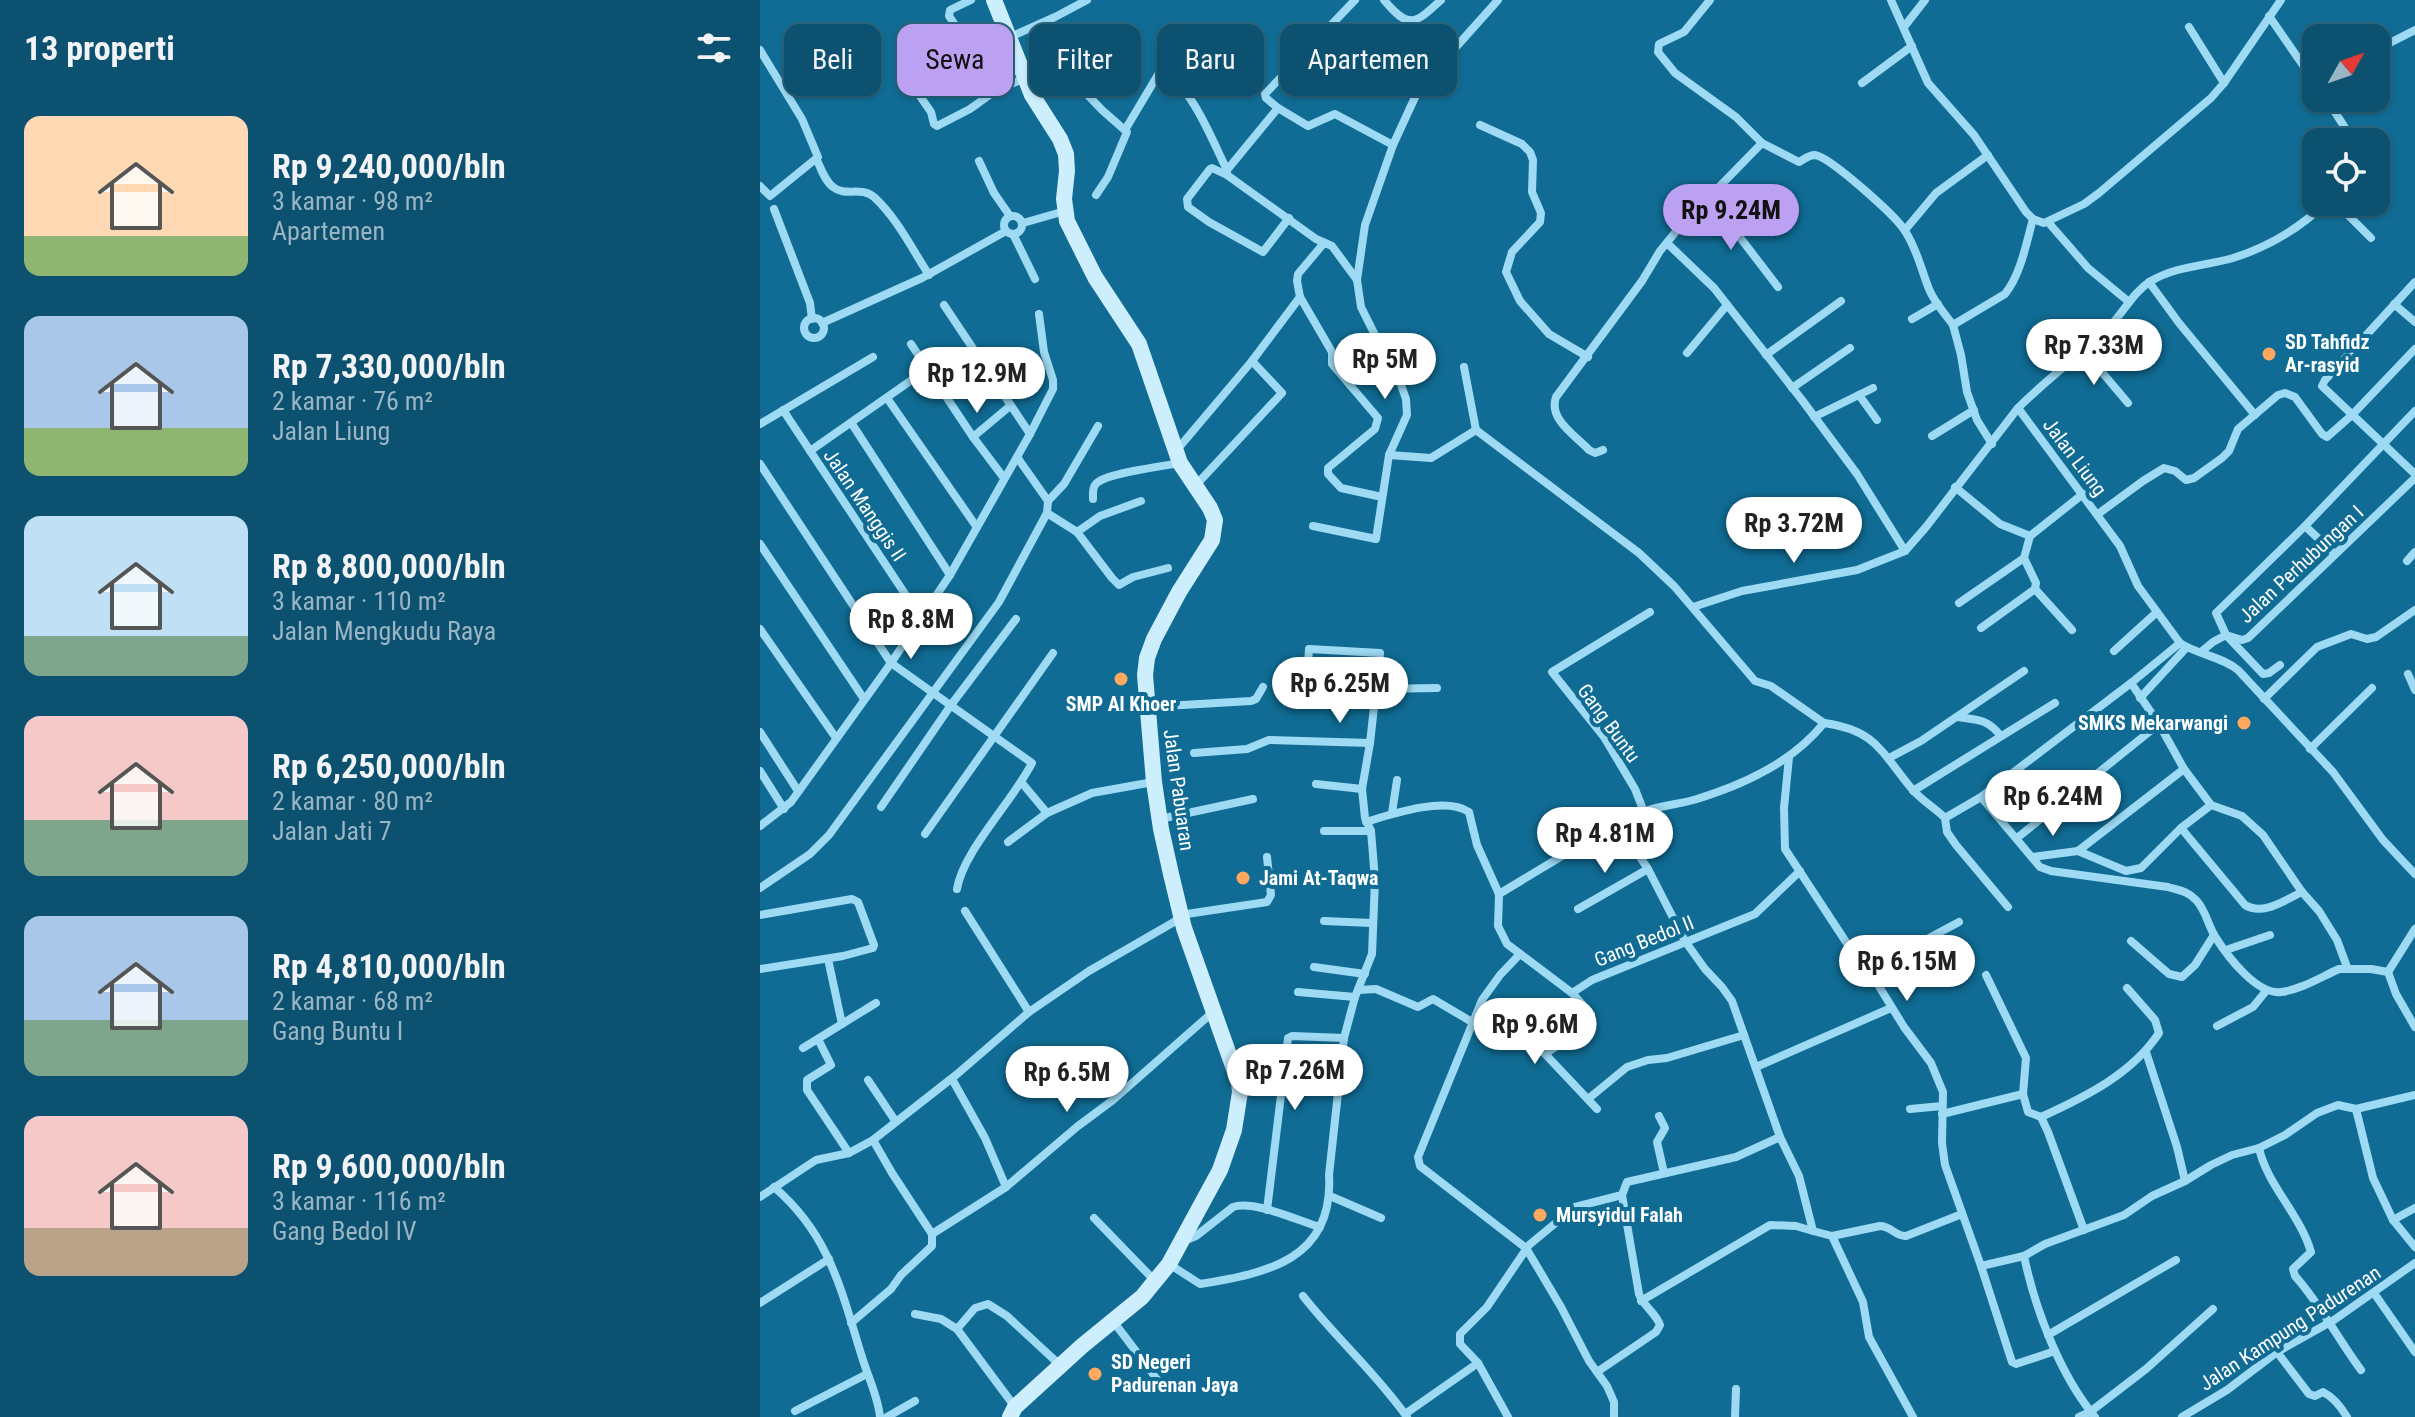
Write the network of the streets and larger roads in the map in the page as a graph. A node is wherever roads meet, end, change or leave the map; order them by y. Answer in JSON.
{"nodes":[{"id":1,"x":994,"y":0,"type":"edge"},
{"id":2,"x":1087,"y":0,"type":"edge"},
{"id":3,"x":1354,"y":0,"type":"edge"},
{"id":4,"x":1384,"y":0,"type":"edge"},
{"id":5,"x":1441,"y":0,"type":"edge"},
{"id":6,"x":1498,"y":0,"type":"edge"},
{"id":7,"x":1710,"y":0,"type":"edge"},
{"id":8,"x":1891,"y":0,"type":"edge"},
{"id":9,"x":1925,"y":0,"type":"edge"},
{"id":10,"x":2281,"y":0,"type":"edge"},
{"id":11,"x":967,"y":1,"type":"edge"},
{"id":12,"x":2269,"y":16,"type":"junction"},
{"id":13,"x":954,"y":24,"type":"edge"},
{"id":14,"x":1003,"y":24,"type":"edge"},
{"id":15,"x":1904,"y":27,"type":"junction"},
{"id":16,"x":2189,"y":27,"type":"dead end"},
{"id":17,"x":2415,"y":30,"type":"edge"},
{"id":18,"x":1013,"y":37,"type":"edge"},
{"id":19,"x":2390,"y":43,"type":"edge"},
{"id":20,"x":1457,"y":46,"type":"edge"},
{"id":21,"x":1912,"y":46,"type":"junction"},
{"id":22,"x":760,"y":50,"type":"edge"},
{"id":23,"x":1013,"y":50,"type":"edge"},
{"id":24,"x":2302,"y":62,"type":"edge"},
{"id":25,"x":1025,"y":78,"type":"junction"},
{"id":26,"x":1013,"y":83,"type":"edge"},
{"id":27,"x":1862,"y":83,"type":"dead end"},
{"id":28,"x":2224,"y":83,"type":"junction"},
{"id":29,"x":920,"y":96,"type":"edge"},
{"id":30,"x":988,"y":96,"type":"edge"},
{"id":31,"x":1089,"y":96,"type":"edge"},
{"id":32,"x":1416,"y":96,"type":"edge"},
{"id":33,"x":1278,"y":108,"type":"junction"},
{"id":34,"x":1480,"y":125,"type":"dead end"},
{"id":35,"x":1125,"y":130,"type":"junction"},
{"id":36,"x":1762,"y":143,"type":"junction"},
{"id":37,"x":1393,"y":145,"type":"junction"},
{"id":38,"x":1988,"y":155,"type":"junction"},
{"id":39,"x":817,"y":160,"type":"junction"},
{"id":40,"x":979,"y":161,"type":"dead end"},
{"id":41,"x":1227,"y":172,"type":"junction"},
{"id":42,"x":760,"y":186,"type":"edge"},
{"id":43,"x":1096,"y":195,"type":"dead end"},
{"id":44,"x":1709,"y":197,"type":"junction"},
{"id":45,"x":774,"y":209,"type":"dead end"},
{"id":46,"x":1065,"y":211,"type":"junction"},
{"id":47,"x":1010,"y":216,"type":"junction"},
{"id":48,"x":2312,"y":216,"type":"edge"},
{"id":49,"x":2349,"y":216,"type":"edge"},
{"id":50,"x":2033,"y":219,"type":"junction"},
{"id":51,"x":1291,"y":220,"type":"junction"},
{"id":52,"x":2048,"y":222,"type":"junction"},
{"id":53,"x":1023,"y":223,"type":"junction"},
{"id":54,"x":1905,"y":230,"type":"junction"},
{"id":55,"x":1010,"y":232,"type":"junction"},
{"id":56,"x":2371,"y":238,"type":"dead end"},
{"id":57,"x":1320,"y":241,"type":"junction"},
{"id":58,"x":1667,"y":243,"type":"junction"},
{"id":59,"x":929,"y":275,"type":"junction"},
{"id":60,"x":1035,"y":279,"type":"dead end"},
{"id":61,"x":1357,"y":280,"type":"junction"},
{"id":62,"x":2149,"y":282,"type":"junction"},
{"id":63,"x":2415,"y":282,"type":"edge"},
{"id":64,"x":1778,"y":287,"type":"dead end"},
{"id":65,"x":1300,"y":297,"type":"junction"},
{"id":66,"x":1841,"y":301,"type":"dead end"},
{"id":67,"x":2129,"y":302,"type":"junction"},
{"id":68,"x":1938,"y":304,"type":"junction"},
{"id":69,"x":2394,"y":304,"type":"junction"},
{"id":70,"x":944,"y":305,"type":"dead end"},
{"id":71,"x":1727,"y":305,"type":"junction"},
{"id":72,"x":1039,"y":314,"type":"dead end"},
{"id":73,"x":812,"y":319,"type":"junction"},
{"id":74,"x":1912,"y":319,"type":"dead end"},
{"id":75,"x":2415,"y":322,"type":"edge"},
{"id":76,"x":822,"y":323,"type":"junction"},
{"id":77,"x":1953,"y":325,"type":"junction"},
{"id":78,"x":911,"y":344,"type":"dead end"},
{"id":79,"x":1850,"y":348,"type":"dead end"},
{"id":80,"x":2415,"y":349,"type":"edge"},
{"id":81,"x":2084,"y":351,"type":"junction"},
{"id":82,"x":1687,"y":353,"type":"dead end"},
{"id":83,"x":1766,"y":355,"type":"junction"},
{"id":84,"x":873,"y":357,"type":"dead end"},
{"id":85,"x":1588,"y":357,"type":"junction"},
{"id":86,"x":1252,"y":361,"type":"junction"},
{"id":87,"x":1464,"y":367,"type":"dead end"},
{"id":88,"x":926,"y":370,"type":"junction"},
{"id":89,"x":1792,"y":388,"type":"junction"},
{"id":90,"x":1873,"y":388,"type":"dead end"},
{"id":91,"x":1859,"y":395,"type":"junction"},
{"id":92,"x":887,"y":398,"type":"junction"},
{"id":93,"x":2128,"y":403,"type":"dead end"},
{"id":94,"x":1010,"y":406,"type":"junction"},
{"id":95,"x":2018,"y":408,"type":"junction"},
{"id":96,"x":783,"y":410,"type":"junction"},
{"id":97,"x":1974,"y":410,"type":"junction"},
{"id":98,"x":2415,"y":411,"type":"edge"},
{"id":99,"x":2255,"y":415,"type":"junction"},
{"id":100,"x":2352,"y":415,"type":"junction"},
{"id":101,"x":1814,"y":417,"type":"junction"},
{"id":102,"x":1877,"y":420,"type":"dead end"},
{"id":103,"x":760,"y":424,"type":"edge"},
{"id":104,"x":852,"y":424,"type":"junction"},
{"id":105,"x":1098,"y":426,"type":"dead end"},
{"id":106,"x":1476,"y":430,"type":"junction"},
{"id":107,"x":1030,"y":434,"type":"junction"},
{"id":108,"x":1932,"y":436,"type":"dead end"},
{"id":109,"x":973,"y":437,"type":"junction"},
{"id":110,"x":1992,"y":444,"type":"junction"},
{"id":111,"x":2384,"y":444,"type":"junction"},
{"id":112,"x":1603,"y":450,"type":"dead end"},
{"id":113,"x":810,"y":451,"type":"junction"},
{"id":114,"x":1389,"y":455,"type":"junction"},
{"id":115,"x":1017,"y":457,"type":"junction"},
{"id":116,"x":1178,"y":458,"type":"junction"},
{"id":117,"x":760,"y":464,"type":"edge"},
{"id":118,"x":2415,"y":476,"type":"edge"},
{"id":119,"x":1004,"y":478,"type":"junction"},
{"id":120,"x":1195,"y":486,"type":"junction"},
{"id":121,"x":1955,"y":487,"type":"junction"},
{"id":122,"x":2083,"y":494,"type":"junction"},
{"id":123,"x":1382,"y":497,"type":"junction"},
{"id":124,"x":1093,"y":499,"type":"dead end"},
{"id":125,"x":1048,"y":501,"type":"junction"},
{"id":126,"x":1141,"y":501,"type":"dead end"},
{"id":127,"x":1047,"y":513,"type":"junction"},
{"id":128,"x":2098,"y":514,"type":"junction"},
{"id":129,"x":976,"y":526,"type":"junction"},
{"id":130,"x":1313,"y":526,"type":"dead end"},
{"id":131,"x":2305,"y":526,"type":"junction"},
{"id":132,"x":1077,"y":532,"type":"junction"},
{"id":133,"x":2030,"y":536,"type":"junction"},
{"id":134,"x":760,"y":544,"type":"edge"},
{"id":135,"x":1905,"y":551,"type":"junction"},
{"id":136,"x":2415,"y":552,"type":"edge"},
{"id":137,"x":2335,"y":554,"type":"junction"},
{"id":138,"x":2024,"y":558,"type":"junction"},
{"id":139,"x":2407,"y":561,"type":"dead end"},
{"id":140,"x":1168,"y":568,"type":"dead end"},
{"id":141,"x":950,"y":575,"type":"junction"},
{"id":142,"x":2035,"y":589,"type":"junction"},
{"id":143,"x":1959,"y":603,"type":"dead end"},
{"id":144,"x":1693,"y":607,"type":"junction"},
{"id":145,"x":2415,"y":610,"type":"edge"},
{"id":146,"x":1650,"y":612,"type":"dead end"},
{"id":147,"x":2157,"y":612,"type":"junction"},
{"id":148,"x":921,"y":618,"type":"junction"},
{"id":149,"x":1016,"y":619,"type":"dead end"},
{"id":150,"x":1981,"y":628,"type":"dead end"},
{"id":151,"x":760,"y":629,"type":"edge"},
{"id":152,"x":2072,"y":630,"type":"dead end"},
{"id":153,"x":2226,"y":635,"type":"junction"},
{"id":154,"x":2183,"y":645,"type":"junction"},
{"id":155,"x":2114,"y":651,"type":"dead end"},
{"id":156,"x":2201,"y":652,"type":"junction"},
{"id":157,"x":1053,"y":653,"type":"dead end"},
{"id":158,"x":891,"y":663,"type":"junction"},
{"id":159,"x":2280,"y":665,"type":"dead end"},
{"id":160,"x":2024,"y":671,"type":"dead end"},
{"id":161,"x":2408,"y":674,"type":"dead end"},
{"id":162,"x":2131,"y":683,"type":"junction"},
{"id":163,"x":1263,"y":687,"type":"dead end"},
{"id":164,"x":1437,"y":688,"type":"dead end"},
{"id":165,"x":2372,"y":688,"type":"dead end"},
{"id":166,"x":2415,"y":690,"type":"edge"},
{"id":167,"x":934,"y":693,"type":"junction"},
{"id":168,"x":1376,"y":694,"type":"junction"},
{"id":169,"x":2140,"y":698,"type":"junction"},
{"id":170,"x":864,"y":699,"type":"junction"},
{"id":171,"x":2264,"y":699,"type":"junction"},
{"id":172,"x":2055,"y":703,"type":"dead end"},
{"id":173,"x":950,"y":704,"type":"junction"},
{"id":174,"x":1148,"y":707,"type":"junction"},
{"id":175,"x":1957,"y":717,"type":"junction"},
{"id":176,"x":1824,"y":723,"type":"junction"},
{"id":177,"x":2159,"y":724,"type":"junction"},
{"id":178,"x":760,"y":732,"type":"edge"},
{"id":179,"x":2001,"y":736,"type":"junction"},
{"id":180,"x":993,"y":737,"type":"junction"},
{"id":181,"x":836,"y":738,"type":"junction"},
{"id":182,"x":1370,"y":743,"type":"junction"},
{"id":183,"x":2310,"y":749,"type":"junction"},
{"id":184,"x":1194,"y":753,"type":"dead end"},
{"id":185,"x":1789,"y":757,"type":"junction"},
{"id":186,"x":1889,"y":758,"type":"junction"},
{"id":187,"x":2184,"y":769,"type":"junction"},
{"id":188,"x":760,"y":771,"type":"edge"},
{"id":189,"x":1397,"y":780,"type":"dead end"},
{"id":190,"x":1154,"y":782,"type":"junction"},
{"id":191,"x":1022,"y":783,"type":"junction"},
{"id":192,"x":1316,"y":784,"type":"dead end"},
{"id":193,"x":1362,"y":789,"type":"junction"},
{"id":194,"x":798,"y":791,"type":"junction"},
{"id":195,"x":1913,"y":791,"type":"junction"},
{"id":196,"x":1981,"y":797,"type":"junction"},
{"id":197,"x":1253,"y":799,"type":"dead end"},
{"id":198,"x":2211,"y":805,"type":"junction"},
{"id":199,"x":881,"y":807,"type":"dead end"},
{"id":200,"x":784,"y":809,"type":"junction"},
{"id":201,"x":1644,"y":812,"type":"junction"},
{"id":202,"x":1047,"y":813,"type":"junction"},
{"id":203,"x":1392,"y":813,"type":"junction"},
{"id":204,"x":1945,"y":818,"type":"junction"},
{"id":205,"x":1159,"y":819,"type":"junction"},
{"id":206,"x":760,"y":826,"type":"edge"},
{"id":207,"x":1369,"y":826,"type":"junction"},
{"id":208,"x":2181,"y":828,"type":"junction"},
{"id":209,"x":1324,"y":831,"type":"dead end"},
{"id":210,"x":1624,"y":833,"type":"junction"},
{"id":211,"x":925,"y":834,"type":"dead end"},
{"id":212,"x":2017,"y":838,"type":"junction"},
{"id":213,"x":1587,"y":841,"type":"dead end"},
{"id":214,"x":1008,"y":842,"type":"dead end"},
{"id":215,"x":1608,"y":845,"type":"dead end"},
{"id":216,"x":2078,"y":851,"type":"junction"},
{"id":217,"x":1267,"y":857,"type":"dead end"},
{"id":218,"x":2032,"y":857,"type":"junction"},
{"id":219,"x":1648,"y":869,"type":"junction"},
{"id":220,"x":1800,"y":871,"type":"junction"},
{"id":221,"x":2415,"y":874,"type":"edge"},
{"id":222,"x":1334,"y":878,"type":"dead end"},
{"id":223,"x":1375,"y":880,"type":"junction"},
{"id":224,"x":760,"y":888,"type":"edge"},
{"id":225,"x":957,"y":889,"type":"dead end"},
{"id":226,"x":2302,"y":892,"type":"junction"},
{"id":227,"x":1499,"y":894,"type":"junction"},
{"id":228,"x":2008,"y":907,"type":"dead end"},
{"id":229,"x":1578,"y":909,"type":"dead end"},
{"id":230,"x":965,"y":911,"type":"dead end"},
{"id":231,"x":760,"y":915,"type":"edge"},
{"id":232,"x":1180,"y":915,"type":"junction"},
{"id":233,"x":1324,"y":921,"type":"dead end"},
{"id":234,"x":1959,"y":922,"type":"dead end"},
{"id":235,"x":1372,"y":923,"type":"junction"},
{"id":236,"x":2415,"y":929,"type":"edge"},
{"id":237,"x":2214,"y":935,"type":"junction"},
{"id":238,"x":2270,"y":935,"type":"dead end"},
{"id":239,"x":1685,"y":941,"type":"junction"},
{"id":240,"x":2131,"y":941,"type":"dead end"},
{"id":241,"x":2226,"y":950,"type":"junction"},
{"id":242,"x":1520,"y":954,"type":"junction"},
{"id":243,"x":828,"y":959,"type":"junction"},
{"id":244,"x":1314,"y":967,"type":"dead end"},
{"id":245,"x":2347,"y":967,"type":"junction"},
{"id":246,"x":760,"y":969,"type":"edge"},
{"id":247,"x":1869,"y":970,"type":"junction"},
{"id":248,"x":2388,"y":972,"type":"junction"},
{"id":249,"x":1365,"y":974,"type":"junction"},
{"id":250,"x":1986,"y":975,"type":"dead end"},
{"id":251,"x":2127,"y":988,"type":"dead end"},
{"id":252,"x":2266,"y":991,"type":"junction"},
{"id":253,"x":1298,"y":992,"type":"dead end"},
{"id":254,"x":1357,"y":993,"type":"junction"},
{"id":255,"x":1572,"y":993,"type":"junction"},
{"id":256,"x":876,"y":1003,"type":"dead end"},
{"id":257,"x":1891,"y":1008,"type":"junction"},
{"id":258,"x":1214,"y":1011,"type":"junction"},
{"id":259,"x":1029,"y":1012,"type":"junction"},
{"id":260,"x":1472,"y":1022,"type":"junction"},
{"id":261,"x":842,"y":1024,"type":"junction"},
{"id":262,"x":2217,"y":1026,"type":"dead end"},
{"id":263,"x":2415,"y":1027,"type":"edge"},
{"id":264,"x":1744,"y":1035,"type":"junction"},
{"id":265,"x":1344,"y":1038,"type":"junction"},
{"id":266,"x":818,"y":1039,"type":"junction"},
{"id":267,"x":803,"y":1048,"type":"dead end"},
{"id":268,"x":2146,"y":1052,"type":"junction"},
{"id":269,"x":1545,"y":1054,"type":"junction"},
{"id":270,"x":1756,"y":1067,"type":"junction"},
{"id":271,"x":952,"y":1079,"type":"junction"},
{"id":272,"x":868,"y":1080,"type":"dead end"},
{"id":273,"x":2023,"y":1094,"type":"junction"},
{"id":274,"x":2415,"y":1095,"type":"edge"},
{"id":275,"x":1588,"y":1099,"type":"junction"},
{"id":276,"x":1597,"y":1109,"type":"dead end"},
{"id":277,"x":1910,"y":1109,"type":"dead end"},
{"id":278,"x":2356,"y":1109,"type":"junction"},
{"id":279,"x":1942,"y":1110,"type":"junction"},
{"id":280,"x":1659,"y":1116,"type":"dead end"},
{"id":281,"x":2041,"y":1117,"type":"junction"},
{"id":282,"x":896,"y":1122,"type":"junction"},
{"id":283,"x":1780,"y":1137,"type":"junction"},
{"id":284,"x":873,"y":1140,"type":"junction"},
{"id":285,"x":2259,"y":1148,"type":"junction"},
{"id":286,"x":849,"y":1153,"type":"junction"},
{"id":287,"x":1664,"y":1173,"type":"junction"},
{"id":288,"x":2185,"y":1181,"type":"junction"},
{"id":289,"x":774,"y":1187,"type":"junction"},
{"id":290,"x":1006,"y":1187,"type":"junction"},
{"id":291,"x":1622,"y":1195,"type":"junction"},
{"id":292,"x":1330,"y":1196,"type":"junction"},
{"id":293,"x":760,"y":1197,"type":"edge"},
{"id":294,"x":2415,"y":1208,"type":"edge"},
{"id":295,"x":1267,"y":1210,"type":"junction"},
{"id":296,"x":1962,"y":1214,"type":"junction"},
{"id":297,"x":1094,"y":1218,"type":"dead end"},
{"id":298,"x":1381,"y":1218,"type":"dead end"},
{"id":299,"x":2393,"y":1220,"type":"junction"},
{"id":300,"x":1320,"y":1227,"type":"junction"},
{"id":301,"x":2084,"y":1230,"type":"junction"},
{"id":302,"x":1813,"y":1231,"type":"junction"},
{"id":303,"x":932,"y":1234,"type":"junction"},
{"id":304,"x":1832,"y":1236,"type":"junction"},
{"id":305,"x":1180,"y":1243,"type":"junction"},
{"id":306,"x":2415,"y":1247,"type":"edge"},
{"id":307,"x":1526,"y":1248,"type":"junction"},
{"id":308,"x":2024,"y":1256,"type":"junction"},
{"id":309,"x":829,"y":1259,"type":"junction"},
{"id":310,"x":2176,"y":1260,"type":"dead end"},
{"id":311,"x":2415,"y":1263,"type":"edge"},
{"id":312,"x":1169,"y":1264,"type":"junction"},
{"id":313,"x":1981,"y":1266,"type":"junction"},
{"id":314,"x":1156,"y":1281,"type":"junction"},
{"id":315,"x":2374,"y":1293,"type":"junction"},
{"id":316,"x":1303,"y":1296,"type":"dead end"},
{"id":317,"x":1641,"y":1301,"type":"junction"},
{"id":318,"x":760,"y":1303,"type":"edge"},
{"id":319,"x":2213,"y":1309,"type":"dead end"},
{"id":320,"x":915,"y":1314,"type":"dead end"},
{"id":321,"x":1113,"y":1321,"type":"junction"},
{"id":322,"x":2330,"y":1322,"type":"junction"},
{"id":323,"x":851,"y":1323,"type":"junction"},
{"id":324,"x":957,"y":1329,"type":"junction"},
{"id":325,"x":2048,"y":1335,"type":"junction"},
{"id":326,"x":2055,"y":1351,"type":"junction"},
{"id":327,"x":2277,"y":1352,"type":"junction"},
{"id":328,"x":2415,"y":1352,"type":"edge"},
{"id":329,"x":1478,"y":1363,"type":"junction"},
{"id":330,"x":1061,"y":1367,"type":"junction"},
{"id":331,"x":2361,"y":1370,"type":"dead end"},
{"id":332,"x":1597,"y":1372,"type":"junction"},
{"id":333,"x":867,"y":1374,"type":"junction"},
{"id":334,"x":1160,"y":1383,"type":"dead end"},
{"id":335,"x":1736,"y":1389,"type":"dead end"},
{"id":336,"x":915,"y":1401,"type":"dead end"},
{"id":337,"x":795,"y":1411,"type":"dead end"},
{"id":338,"x":1012,"y":1412,"type":"edge"},
{"id":339,"x":2093,"y":1414,"type":"edge"},
{"id":340,"x":1406,"y":1415,"type":"edge"},
{"id":341,"x":880,"y":1417,"type":"edge"},
{"id":342,"x":887,"y":1417,"type":"edge"},
{"id":343,"x":1508,"y":1417,"type":"edge"},
{"id":344,"x":1614,"y":1417,"type":"edge"},
{"id":345,"x":1735,"y":1417,"type":"edge"},
{"id":346,"x":1913,"y":1417,"type":"edge"},
{"id":347,"x":2079,"y":1417,"type":"edge"},
{"id":348,"x":2182,"y":1417,"type":"edge"},
{"id":349,"x":2347,"y":1417,"type":"edge"}],
"edges":[{"from":1,"to":14,"type":"street","name":"Jalan Pabuaran"},
{"from":2,"to":18,"type":"street"},
{"from":3,"to":33,"type":"street"},
{"from":4,"to":5,"type":"street"},
{"from":6,"to":20,"type":"street"},
{"from":7,"to":36,"type":"street"},
{"from":8,"to":15,"type":"street"},
{"from":9,"to":15,"type":"street"},
{"from":10,"to":12,"type":"street"},
{"from":11,"to":13,"type":"street"},
{"from":12,"to":24,"type":"street"},
{"from":12,"to":28,"type":"street"},
{"from":15,"to":21,"type":"street"},
{"from":16,"to":28,"type":"street"},
{"from":17,"to":19,"type":"street"},
{"from":21,"to":27,"type":"street"},
{"from":21,"to":38,"type":"street"},
{"from":22,"to":39,"type":"street"},
{"from":23,"to":25,"type":"street","name":"Jalan Pabuaran"},
{"from":25,"to":26,"type":"street"},
{"from":25,"to":46,"type":"street","name":"Jalan Pabuaran"},
{"from":28,"to":52,"type":"street"},
{"from":29,"to":30,"type":"street"},
{"from":31,"to":35,"type":"street"},
{"from":32,"to":37,"type":"street"},
{"from":33,"to":37,"type":"street"},
{"from":33,"to":41,"type":"street"},
{"from":34,"to":85,"type":"street"},
{"from":35,"to":41,"type":"street"},
{"from":35,"to":43,"type":"street"},
{"from":36,"to":44,"type":"street"},
{"from":36,"to":54,"type":"street"},
{"from":37,"to":61,"type":"street"},
{"from":38,"to":50,"type":"street"},
{"from":38,"to":54,"type":"street"},
{"from":39,"to":42,"type":"street"},
{"from":39,"to":59,"type":"street"},
{"from":40,"to":47,"type":"street"},
{"from":41,"to":51,"type":"street"},
{"from":41,"to":51,"type":"street"},
{"from":44,"to":58,"type":"street"},
{"from":44,"to":64,"type":"street"},
{"from":45,"to":73,"type":"street"},
{"from":46,"to":53,"type":"street"},
{"from":46,"to":116,"type":"street","name":"Jalan Pabuaran"},
{"from":47,"to":53,"type":"street"},
{"from":47,"to":55,"type":"street"},
{"from":48,"to":62,"type":"street","name":"Jalan Liung"},
{"from":49,"to":56,"type":"street"},
{"from":50,"to":52,"type":"street"},
{"from":50,"to":77,"type":"street"},
{"from":51,"to":57,"type":"street"},
{"from":52,"to":67,"type":"street"},
{"from":53,"to":55,"type":"street"},
{"from":54,"to":68,"type":"street"},
{"from":55,"to":59,"type":"street"},
{"from":55,"to":60,"type":"street"},
{"from":57,"to":61,"type":"street"},
{"from":57,"to":65,"type":"street"},
{"from":58,"to":71,"type":"street"},
{"from":58,"to":85,"type":"street"},
{"from":59,"to":76,"type":"street"},
{"from":61,"to":114,"type":"street"},
{"from":62,"to":67,"type":"street","name":"Jalan Liung"},
{"from":62,"to":99,"type":"street"},
{"from":63,"to":69,"type":"street"},
{"from":65,"to":86,"type":"street"},
{"from":65,"to":123,"type":"street"},
{"from":66,"to":83,"type":"street"},
{"from":67,"to":81,"type":"street","name":"Jalan Liung"},
{"from":68,"to":74,"type":"street"},
{"from":68,"to":77,"type":"street"},
{"from":69,"to":75,"type":"street"},
{"from":69,"to":100,"type":"street"},
{"from":70,"to":94,"type":"street"},
{"from":71,"to":82,"type":"street"},
{"from":71,"to":83,"type":"street"},
{"from":72,"to":107,"type":"street"},
{"from":73,"to":76,"type":"street"},
{"from":73,"to":76,"type":"street"},
{"from":77,"to":97,"type":"street"},
{"from":78,"to":88,"type":"street"},
{"from":79,"to":89,"type":"street"},
{"from":80,"to":100,"type":"street"},
{"from":81,"to":93,"type":"street"},
{"from":81,"to":95,"type":"street","name":"Jalan Liung"},
{"from":83,"to":89,"type":"street"},
{"from":84,"to":96,"type":"street"},
{"from":85,"to":112,"type":"street"},
{"from":86,"to":116,"type":"street"},
{"from":86,"to":120,"type":"street"},
{"from":87,"to":106,"type":"street"},
{"from":88,"to":92,"type":"street"},
{"from":88,"to":109,"type":"street"},
{"from":89,"to":101,"type":"street"},
{"from":90,"to":91,"type":"street"},
{"from":91,"to":101,"type":"street"},
{"from":91,"to":102,"type":"street"},
{"from":92,"to":104,"type":"street"},
{"from":92,"to":129,"type":"street"},
{"from":94,"to":107,"type":"street"},
{"from":94,"to":109,"type":"street"},
{"from":95,"to":110,"type":"street"},
{"from":95,"to":122,"type":"street","name":"Jalan Liung"},
{"from":96,"to":103,"type":"street"},
{"from":96,"to":113,"type":"street","name":"Jalan Manggis II"},
{"from":97,"to":108,"type":"street"},
{"from":97,"to":110,"type":"street"},
{"from":98,"to":111,"type":"street"},
{"from":99,"to":100,"type":"street"},
{"from":99,"to":128,"type":"street"},
{"from":100,"to":111,"type":"street"},
{"from":101,"to":135,"type":"street"},
{"from":104,"to":113,"type":"street"},
{"from":104,"to":141,"type":"street"},
{"from":105,"to":125,"type":"street"},
{"from":106,"to":114,"type":"street"},
{"from":106,"to":144,"type":"street"},
{"from":107,"to":115,"type":"street"},
{"from":109,"to":119,"type":"street"},
{"from":110,"to":121,"type":"street"},
{"from":111,"to":118,"type":"street"},
{"from":111,"to":131,"type":"street"},
{"from":113,"to":148,"type":"street","name":"Jalan Manggis II"},
{"from":114,"to":123,"type":"street"},
{"from":115,"to":119,"type":"street"},
{"from":115,"to":125,"type":"street"},
{"from":116,"to":120,"type":"street","name":"Jalan Pabuaran"},
{"from":116,"to":124,"type":"street"},
{"from":117,"to":158,"type":"street"},
{"from":118,"to":137,"type":"street","name":"Jalan Perhubungan I"},
{"from":119,"to":129,"type":"street"},
{"from":120,"to":174,"type":"street","name":"Jalan Pabuaran"},
{"from":121,"to":133,"type":"street"},
{"from":121,"to":135,"type":"street"},
{"from":122,"to":128,"type":"street","name":"Jalan Liung"},
{"from":122,"to":133,"type":"street"},
{"from":123,"to":130,"type":"street"},
{"from":125,"to":127,"type":"street"},
{"from":126,"to":132,"type":"street"},
{"from":127,"to":132,"type":"street"},
{"from":127,"to":167,"type":"street"},
{"from":128,"to":147,"type":"street","name":"Jalan Liung"},
{"from":129,"to":141,"type":"street"},
{"from":131,"to":137,"type":"street"},
{"from":131,"to":153,"type":"street"},
{"from":132,"to":140,"type":"street"},
{"from":133,"to":138,"type":"street"},
{"from":134,"to":170,"type":"street"},
{"from":135,"to":144,"type":"street"},
{"from":136,"to":139,"type":"street"},
{"from":137,"to":153,"type":"street","name":"Jalan Perhubungan I"},
{"from":138,"to":142,"type":"street"},
{"from":138,"to":143,"type":"street"},
{"from":141,"to":148,"type":"street"},
{"from":142,"to":150,"type":"street"},
{"from":142,"to":152,"type":"street"},
{"from":144,"to":176,"type":"street"},
{"from":145,"to":171,"type":"street"},
{"from":146,"to":201,"type":"street","name":"Gang Buntu"},
{"from":147,"to":154,"type":"street","name":"Jalan Liung"},
{"from":147,"to":155,"type":"street"},
{"from":148,"to":158,"type":"street"},
{"from":149,"to":173,"type":"street"},
{"from":151,"to":181,"type":"street"},
{"from":153,"to":156,"type":"street","name":"Jalan Perhubungan I"},
{"from":153,"to":159,"type":"street"},
{"from":154,"to":156,"type":"street"},
{"from":154,"to":162,"type":"street"},
{"from":154,"to":169,"type":"street"},
{"from":156,"to":171,"type":"street"},
{"from":157,"to":180,"type":"street"},
{"from":158,"to":167,"type":"street"},
{"from":158,"to":170,"type":"street"},
{"from":160,"to":175,"type":"street"},
{"from":161,"to":166,"type":"street"},
{"from":162,"to":169,"type":"street"},
{"from":162,"to":196,"type":"street"},
{"from":163,"to":174,"type":"street"},
{"from":164,"to":168,"type":"street"},
{"from":165,"to":183,"type":"street"},
{"from":167,"to":173,"type":"street"},
{"from":167,"to":224,"type":"street"},
{"from":168,"to":168,"type":"street"},
{"from":168,"to":182,"type":"street"},
{"from":169,"to":177,"type":"street"},
{"from":170,"to":181,"type":"street"},
{"from":171,"to":183,"type":"street"},
{"from":172,"to":179,"type":"street"},
{"from":173,"to":180,"type":"street"},
{"from":173,"to":199,"type":"street"},
{"from":174,"to":190,"type":"street","name":"Jalan Pabuaran"},
{"from":175,"to":179,"type":"street"},
{"from":175,"to":186,"type":"street"},
{"from":176,"to":185,"type":"street"},
{"from":176,"to":186,"type":"street"},
{"from":177,"to":187,"type":"street"},
{"from":177,"to":212,"type":"street"},
{"from":178,"to":194,"type":"street"},
{"from":179,"to":195,"type":"street"},
{"from":180,"to":191,"type":"street"},
{"from":180,"to":211,"type":"street"},
{"from":181,"to":194,"type":"street"},
{"from":182,"to":184,"type":"street"},
{"from":182,"to":193,"type":"street"},
{"from":183,"to":221,"type":"street"},
{"from":185,"to":201,"type":"street"},
{"from":185,"to":220,"type":"street"},
{"from":186,"to":195,"type":"street"},
{"from":187,"to":198,"type":"street"},
{"from":187,"to":216,"type":"street"},
{"from":188,"to":200,"type":"street"},
{"from":189,"to":203,"type":"street"},
{"from":190,"to":202,"type":"street"},
{"from":190,"to":205,"type":"street","name":"Jalan Pabuaran"},
{"from":191,"to":202,"type":"street"},
{"from":191,"to":225,"type":"street"},
{"from":192,"to":193,"type":"street"},
{"from":193,"to":207,"type":"street"},
{"from":194,"to":200,"type":"street"},
{"from":195,"to":204,"type":"street"},
{"from":196,"to":204,"type":"street"},
{"from":196,"to":212,"type":"street"},
{"from":197,"to":205,"type":"street"},
{"from":198,"to":208,"type":"street"},
{"from":198,"to":226,"type":"street"},
{"from":200,"to":206,"type":"street"},
{"from":201,"to":210,"type":"street"},
{"from":202,"to":214,"type":"street"},
{"from":203,"to":207,"type":"street"},
{"from":203,"to":227,"type":"street"},
{"from":204,"to":228,"type":"street"},
{"from":205,"to":232,"type":"street","name":"Jalan Pabuaran"},
{"from":207,"to":209,"type":"street"},
{"from":207,"to":223,"type":"street"},
{"from":208,"to":216,"type":"street"},
{"from":208,"to":226,"type":"street"},
{"from":210,"to":215,"type":"street"},
{"from":210,"to":219,"type":"street"},
{"from":212,"to":218,"type":"street"},
{"from":213,"to":227,"type":"street"},
{"from":216,"to":218,"type":"street"},
{"from":217,"to":232,"type":"street"},
{"from":218,"to":237,"type":"street"},
{"from":219,"to":229,"type":"street"},
{"from":219,"to":239,"type":"street"},
{"from":220,"to":239,"type":"street","name":"Gang Bedol II"},
{"from":220,"to":247,"type":"street"},
{"from":222,"to":223,"type":"street"},
{"from":223,"to":235,"type":"street"},
{"from":226,"to":245,"type":"street"},
{"from":227,"to":242,"type":"street"},
{"from":230,"to":259,"type":"street"},
{"from":231,"to":243,"type":"street"},
{"from":232,"to":258,"type":"street","name":"Jalan Pabuaran"},
{"from":232,"to":259,"type":"street"},
{"from":233,"to":235,"type":"street"},
{"from":234,"to":247,"type":"street"},
{"from":235,"to":249,"type":"street"},
{"from":236,"to":248,"type":"street"},
{"from":237,"to":240,"type":"street"},
{"from":237,"to":241,"type":"street"},
{"from":238,"to":241,"type":"street"},
{"from":239,"to":255,"type":"street","name":"Gang Bedol II"},
{"from":239,"to":264,"type":"street"},
{"from":241,"to":252,"type":"street"},
{"from":242,"to":255,"type":"street"},
{"from":242,"to":260,"type":"street"},
{"from":243,"to":246,"type":"street"},
{"from":243,"to":261,"type":"street"},
{"from":244,"to":249,"type":"street"},
{"from":245,"to":248,"type":"street"},
{"from":245,"to":252,"type":"street"},
{"from":247,"to":257,"type":"street"},
{"from":248,"to":263,"type":"street"},
{"from":249,"to":254,"type":"street"},
{"from":250,"to":273,"type":"street"},
{"from":251,"to":268,"type":"street"},
{"from":252,"to":262,"type":"street"},
{"from":253,"to":254,"type":"street"},
{"from":254,"to":260,"type":"street"},
{"from":254,"to":265,"type":"street"},
{"from":255,"to":269,"type":"street"},
{"from":256,"to":261,"type":"street"},
{"from":257,"to":270,"type":"street"},
{"from":257,"to":279,"type":"street"},
{"from":258,"to":290,"type":"street"},
{"from":258,"to":305,"type":"street","name":"Jalan Pabuaran"},
{"from":259,"to":271,"type":"street"},
{"from":260,"to":269,"type":"street"},
{"from":260,"to":307,"type":"street"},
{"from":261,"to":266,"type":"street"},
{"from":264,"to":270,"type":"street"},
{"from":264,"to":275,"type":"street"},
{"from":265,"to":292,"type":"street"},
{"from":265,"to":295,"type":"street"},
{"from":266,"to":267,"type":"street"},
{"from":266,"to":286,"type":"street"},
{"from":268,"to":281,"type":"street"},
{"from":268,"to":288,"type":"street"},
{"from":269,"to":275,"type":"street"},
{"from":270,"to":283,"type":"street"},
{"from":271,"to":282,"type":"street"},
{"from":271,"to":290,"type":"street"},
{"from":272,"to":282,"type":"street"},
{"from":273,"to":279,"type":"street"},
{"from":273,"to":281,"type":"street"},
{"from":274,"to":278,"type":"street"},
{"from":275,"to":276,"type":"street"},
{"from":277,"to":279,"type":"street"},
{"from":278,"to":285,"type":"street"},
{"from":278,"to":299,"type":"street"},
{"from":279,"to":296,"type":"street"},
{"from":280,"to":287,"type":"street"},
{"from":281,"to":301,"type":"street"},
{"from":282,"to":284,"type":"street"},
{"from":283,"to":287,"type":"street"},
{"from":283,"to":302,"type":"street"},
{"from":284,"to":286,"type":"street"},
{"from":284,"to":303,"type":"street"},
{"from":285,"to":288,"type":"street"},
{"from":285,"to":322,"type":"street"},
{"from":286,"to":289,"type":"street"},
{"from":287,"to":291,"type":"street"},
{"from":288,"to":301,"type":"street"},
{"from":289,"to":293,"type":"street"},
{"from":289,"to":309,"type":"street"},
{"from":290,"to":303,"type":"street"},
{"from":291,"to":307,"type":"street"},
{"from":291,"to":317,"type":"street"},
{"from":292,"to":298,"type":"street"},
{"from":292,"to":300,"type":"street"},
{"from":294,"to":299,"type":"street"},
{"from":295,"to":300,"type":"street"},
{"from":295,"to":305,"type":"street"},
{"from":296,"to":304,"type":"street"},
{"from":296,"to":313,"type":"street"},
{"from":297,"to":314,"type":"street"},
{"from":299,"to":306,"type":"street"},
{"from":300,"to":312,"type":"street"},
{"from":301,"to":308,"type":"street"},
{"from":302,"to":304,"type":"street"},
{"from":302,"to":317,"type":"street"},
{"from":303,"to":323,"type":"street"},
{"from":304,"to":346,"type":"street"},
{"from":305,"to":312,"type":"street","name":"Jalan Pabuaran"},
{"from":307,"to":329,"type":"street"},
{"from":307,"to":332,"type":"street"},
{"from":308,"to":313,"type":"street"},
{"from":308,"to":325,"type":"street"},
{"from":309,"to":318,"type":"street"},
{"from":309,"to":323,"type":"street"},
{"from":310,"to":325,"type":"street"},
{"from":311,"to":315,"type":"street","name":"Jalan Kampung Padurenan"},
{"from":312,"to":314,"type":"street","name":"Jalan Pabuaran"},
{"from":313,"to":326,"type":"street"},
{"from":314,"to":321,"type":"street","name":"Jalan Pabuaran"},
{"from":315,"to":322,"type":"street","name":"Jalan Kampung Padurenan"},
{"from":315,"to":328,"type":"street"},
{"from":316,"to":340,"type":"street"},
{"from":317,"to":332,"type":"street"},
{"from":319,"to":339,"type":"street"},
{"from":320,"to":324,"type":"street"},
{"from":321,"to":330,"type":"street","name":"Jalan Pabuaran"},
{"from":321,"to":334,"type":"street"},
{"from":322,"to":327,"type":"street","name":"Jalan Kampung Padurenan"},
{"from":322,"to":331,"type":"street"},
{"from":323,"to":333,"type":"street"},
{"from":324,"to":330,"type":"street"},
{"from":324,"to":338,"type":"street"},
{"from":325,"to":326,"type":"street"},
{"from":326,"to":339,"type":"street"},
{"from":327,"to":348,"type":"street","name":"Jalan Kampung Padurenan"},
{"from":327,"to":349,"type":"street"},
{"from":329,"to":340,"type":"street"},
{"from":329,"to":343,"type":"street"},
{"from":330,"to":338,"type":"street","name":"Jalan Pabuaran"},
{"from":332,"to":344,"type":"street"},
{"from":333,"to":337,"type":"street"},
{"from":333,"to":341,"type":"street"},
{"from":335,"to":345,"type":"street"},
{"from":336,"to":342,"type":"street"},
{"from":339,"to":347,"type":"street"}]}
